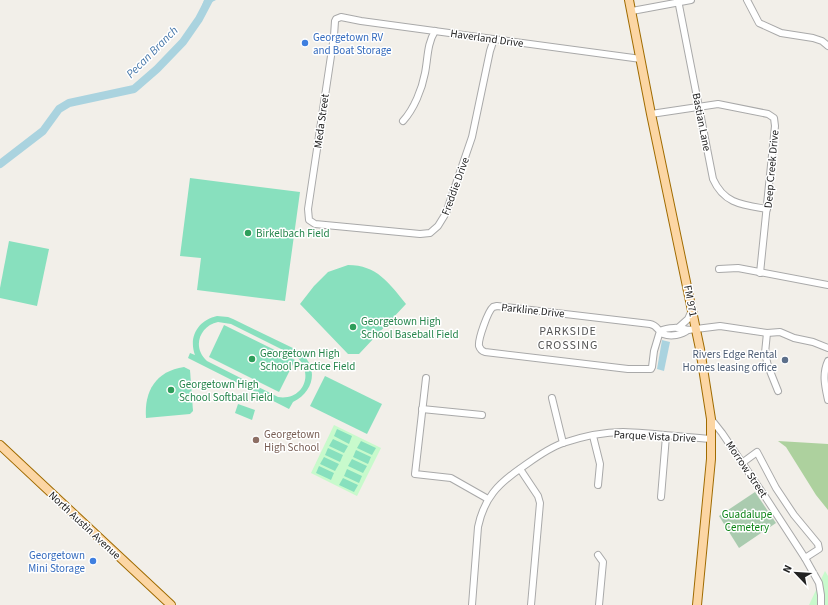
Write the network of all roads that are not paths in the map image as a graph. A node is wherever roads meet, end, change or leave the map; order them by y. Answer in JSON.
{"nodes":[{"id":1,"x":629,"y":0,"type":"edge"},
{"id":2,"x":691,"y":0,"type":"edge"},
{"id":3,"x":747,"y":0,"type":"edge"},
{"id":4,"x":678,"y":1,"type":"edge"},
{"id":5,"x":632,"y":11,"type":"junction"},
{"id":6,"x":335,"y":21,"type":"joint"},
{"id":7,"x":436,"y":31,"type":"junction"},
{"id":8,"x":494,"y":39,"type":"junction"},
{"id":9,"x":828,"y":46,"type":"edge"},
{"id":10,"x":641,"y":59,"type":"junction"},
{"id":11,"x":699,"y":106,"type":"junction"},
{"id":12,"x":651,"y":114,"type":"junction"},
{"id":13,"x":403,"y":121,"type":"dead end"},
{"id":14,"x":767,"y":209,"type":"junction"},
{"id":15,"x":309,"y":220,"type":"joint"},
{"id":16,"x":719,"y":269,"type":"dead end"},
{"id":17,"x":760,"y":273,"type":"junction"},
{"id":18,"x":828,"y":285,"type":"edge"},
{"id":19,"x":692,"y":309,"type":"junction"},
{"id":20,"x":678,"y":328,"type":"junction"},
{"id":21,"x":692,"y":330,"type":"junction"},
{"id":22,"x":660,"y":331,"type":"junction"},
{"id":23,"x":767,"y":333,"type":"junction"},
{"id":24,"x":828,"y":348,"type":"edge"},
{"id":25,"x":828,"y":361,"type":"edge"},
{"id":26,"x":426,"y":378,"type":"dead end"},
{"id":27,"x":778,"y":391,"type":"dead end"},
{"id":28,"x":552,"y":398,"type":"dead end"},
{"id":29,"x":828,"y":400,"type":"edge"},
{"id":30,"x":422,"y":409,"type":"junction"},
{"id":31,"x":482,"y":415,"type":"dead end"},
{"id":32,"x":711,"y":419,"type":"junction"},
{"id":33,"x":593,"y":436,"type":"junction"},
{"id":34,"x":666,"y":436,"type":"junction"},
{"id":35,"x":711,"y":439,"type":"junction"},
{"id":36,"x":563,"y":443,"type":"junction"},
{"id":37,"x":0,"y":445,"type":"edge"},
{"id":38,"x":742,"y":463,"type":"junction"},
{"id":39,"x":520,"y":469,"type":"junction"},
{"id":40,"x":598,"y":485,"type":"dead end"},
{"id":41,"x":661,"y":496,"type":"dead end"},
{"id":42,"x":488,"y":499,"type":"junction"},
{"id":43,"x":598,"y":555,"type":"dead end"},
{"id":44,"x":805,"y":558,"type":"junction"},
{"id":45,"x":171,"y":605,"type":"edge"},
{"id":46,"x":472,"y":605,"type":"edge"},
{"id":47,"x":531,"y":605,"type":"edge"},
{"id":48,"x":599,"y":605,"type":"edge"},
{"id":49,"x":698,"y":605,"type":"edge"},
{"id":50,"x":821,"y":605,"type":"edge"}],
"edges":[{"from":1,"to":5,"type":"main road","name":"FM 971","number":"FM 971"},
{"from":2,"to":4,"type":"street"},
{"from":3,"to":9,"type":"street"},
{"from":4,"to":5,"type":"street"},
{"from":4,"to":11,"type":"street","name":"Bastian Lane"},
{"from":5,"to":10,"type":"main road","name":"FM 971","number":"FM 971"},
{"from":6,"to":7,"type":"street","name":"Haverland Drive"},
{"from":6,"to":15,"type":"street","name":"Meda Street"},
{"from":7,"to":8,"type":"street","name":"Haverland Drive"},
{"from":7,"to":13,"type":"street"},
{"from":8,"to":10,"type":"street","name":"Haverland Drive"},
{"from":8,"to":15,"type":"street","name":"Freddie Drive"},
{"from":10,"to":12,"type":"main road","name":"FM 971","number":"FM 971"},
{"from":11,"to":12,"type":"street","name":"Deep Creek Drive"},
{"from":11,"to":14,"type":"street","name":"Bastian Lane"},
{"from":11,"to":14,"type":"street","name":"Deep Creek Drive"},
{"from":12,"to":19,"type":"main road","name":"FM 971","number":"FM 971"},
{"from":14,"to":17,"type":"street","name":"Deep Creek Drive"},
{"from":16,"to":17,"type":"street"},
{"from":17,"to":18,"type":"street"},
{"from":19,"to":20,"type":"street"},
{"from":19,"to":21,"type":"main road","name":"FM 971","number":"FM 971"},
{"from":20,"to":21,"type":"street"},
{"from":20,"to":22,"type":"street"},
{"from":21,"to":22,"type":"street","name":"Parkline Drive"},
{"from":21,"to":23,"type":"street"},
{"from":21,"to":32,"type":"main road","name":"FM 971","number":"FM 971"},
{"from":22,"to":22,"type":"street","name":"Parkline Drive"},
{"from":23,"to":24,"type":"street"},
{"from":23,"to":27,"type":"street"},
{"from":25,"to":29,"type":"street"},
{"from":26,"to":30,"type":"street"},
{"from":28,"to":36,"type":"street"},
{"from":30,"to":31,"type":"street"},
{"from":30,"to":42,"type":"street"},
{"from":32,"to":35,"type":"main road","name":"FM 971","number":"FM 971"},
{"from":32,"to":38,"type":"street","name":"Morrow Street"},
{"from":33,"to":34,"type":"street","name":"Parque Vista Drive"},
{"from":33,"to":36,"type":"street","name":"Parque Vista Drive"},
{"from":33,"to":40,"type":"street"},
{"from":34,"to":35,"type":"street","name":"Parque Vista Drive"},
{"from":34,"to":41,"type":"street"},
{"from":35,"to":49,"type":"main road","name":"FM 971","number":"FM 971"},
{"from":36,"to":39,"type":"street","name":"Parque Vista Drive"},
{"from":37,"to":45,"type":"main road","name":"North Austin Avenue"},
{"from":38,"to":44,"type":"street","name":"Morrow Street"},
{"from":38,"to":44,"type":"street"},
{"from":39,"to":42,"type":"street","name":"Parque Vista Drive"},
{"from":39,"to":47,"type":"street"},
{"from":42,"to":46,"type":"street","name":"Parque Vista Drive"},
{"from":43,"to":48,"type":"street"},
{"from":44,"to":50,"type":"street","name":"Morrow Street"}]}
